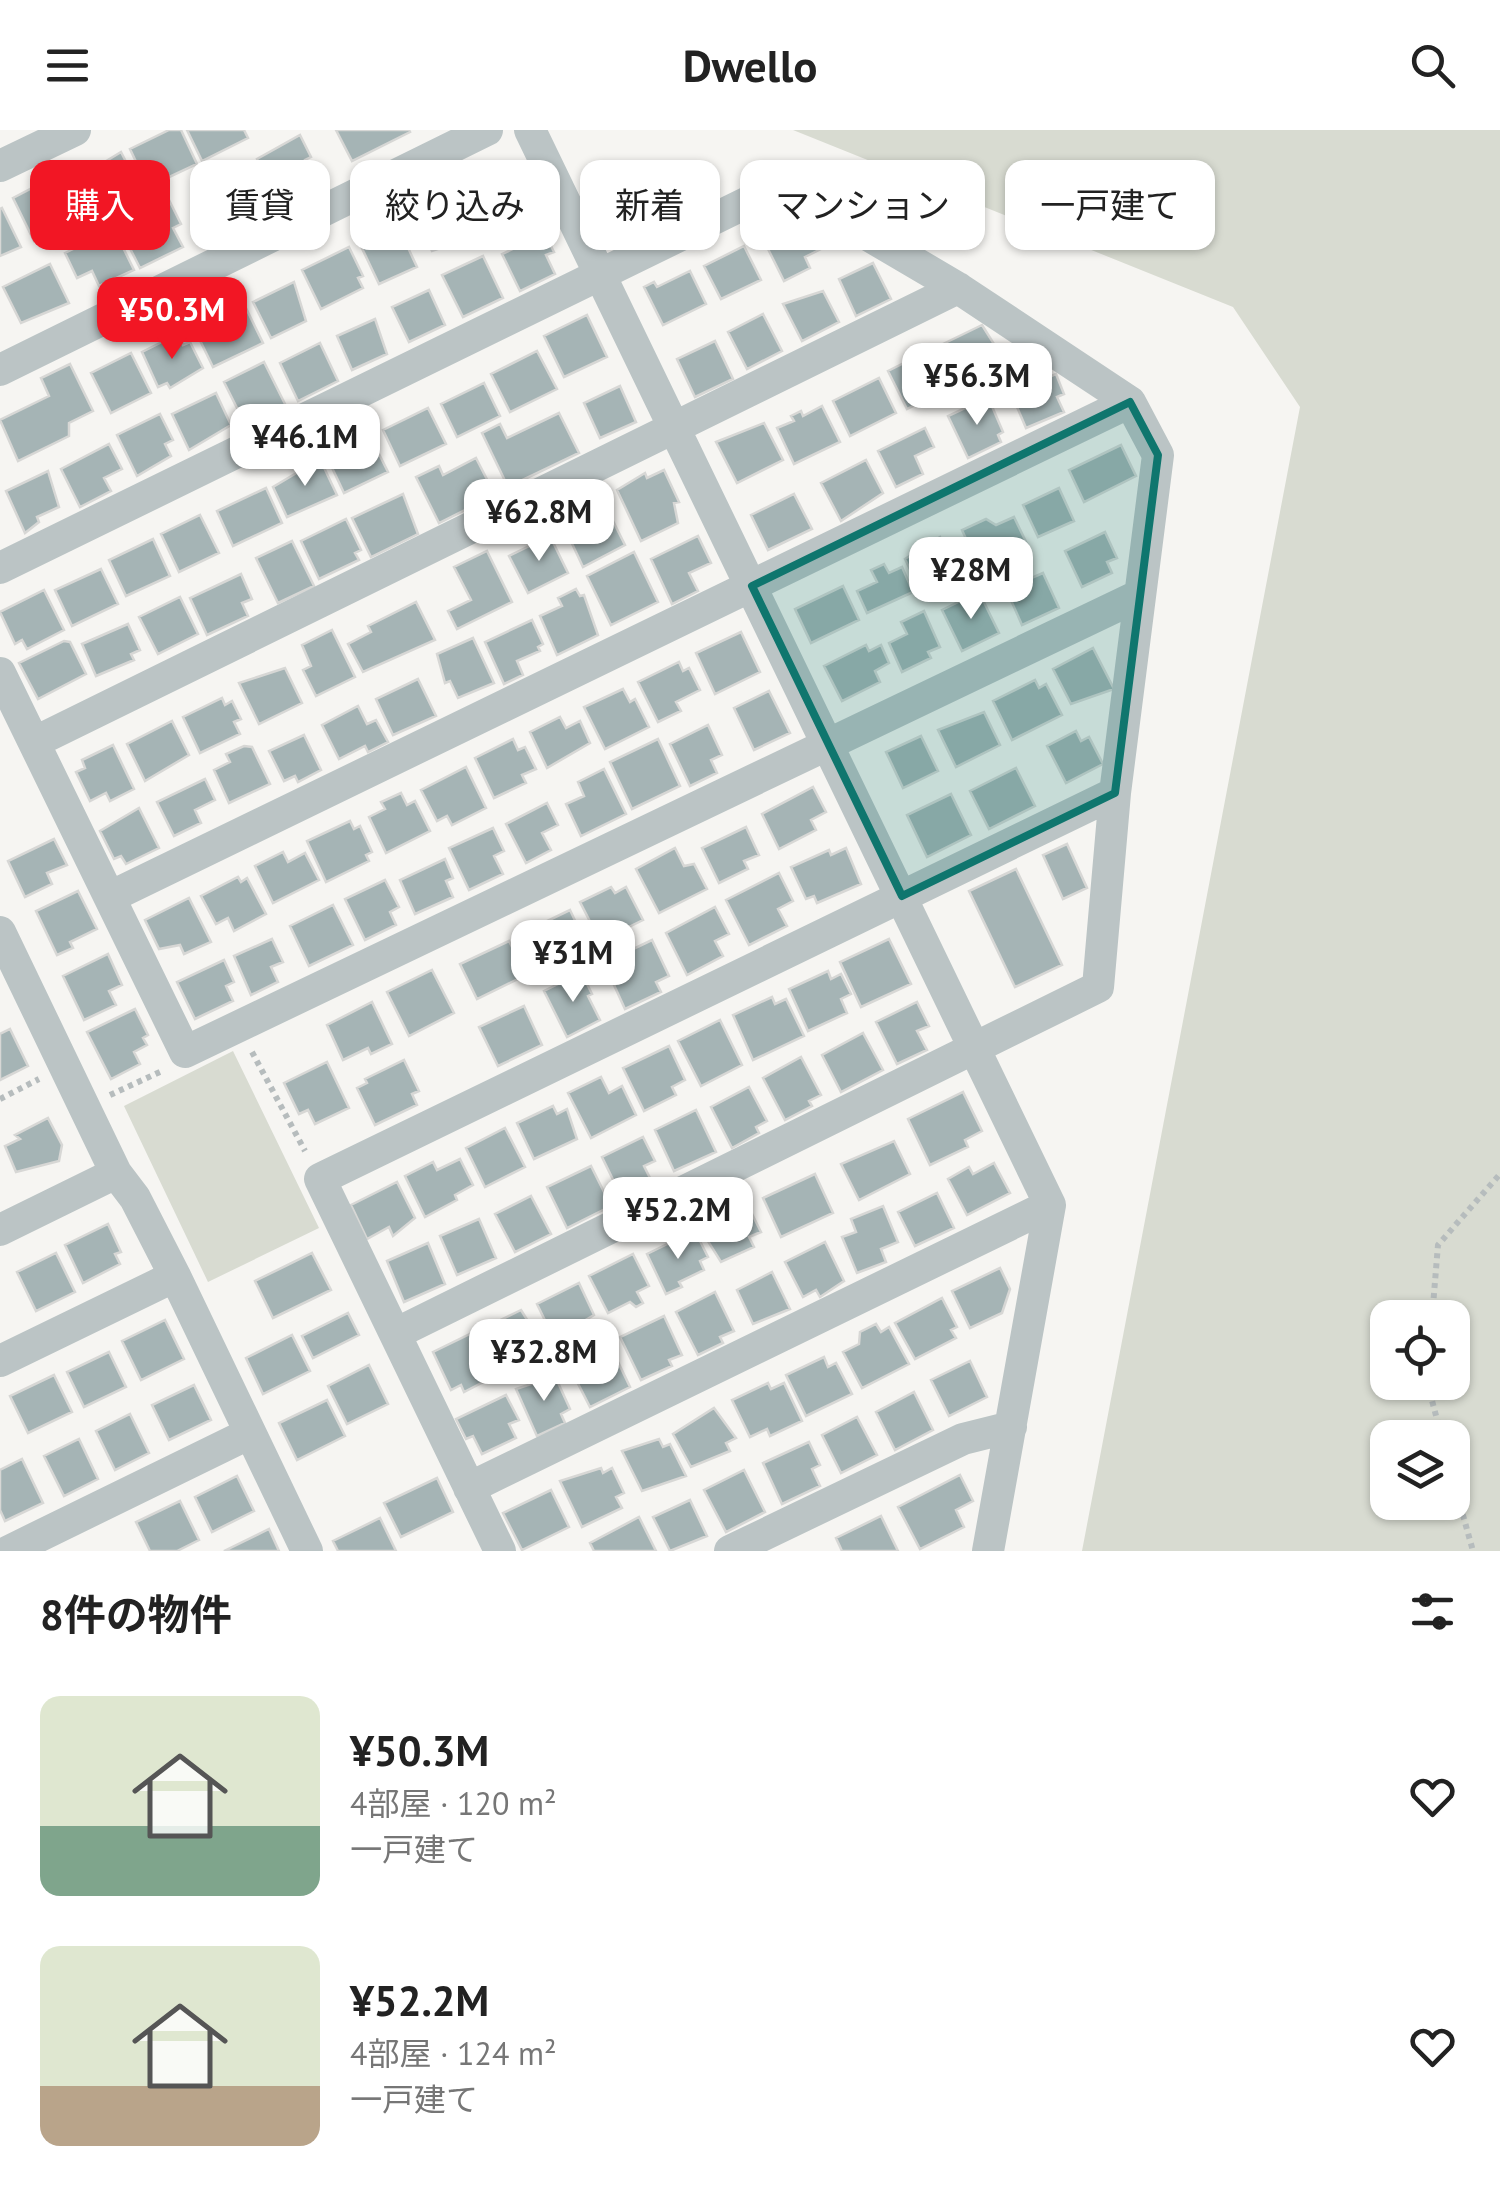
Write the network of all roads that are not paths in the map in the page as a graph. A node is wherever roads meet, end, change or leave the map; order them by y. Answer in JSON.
{"nodes":[{"id":1,"x":75,"y":130,"type":"edge"},
{"id":2,"x":486,"y":130,"type":"edge"},
{"id":3,"x":530,"y":130,"type":"edge"},
{"id":4,"x":0,"y":166,"type":"edge"},
{"id":5,"x":600,"y":275,"type":"junction"},
{"id":6,"x":958,"y":288,"type":"junction"},
{"id":7,"x":0,"y":370,"type":"edge"},
{"id":8,"x":1130,"y":402,"type":"junction"},
{"id":9,"x":675,"y":431,"type":"junction"},
{"id":10,"x":0,"y":568,"type":"edge"},
{"id":11,"x":752,"y":586,"type":"junction"},
{"id":12,"x":1140,"y":595,"type":"junction"},
{"id":13,"x":0,"y":673,"type":"edge"},
{"id":14,"x":828,"y":741,"type":"junction"},
{"id":15,"x":35,"y":742,"type":"junction"},
{"id":16,"x":1115,"y":793,"type":"junction"},
{"id":17,"x":902,"y":896,"type":"junction"},
{"id":18,"x":110,"y":897,"type":"junction"},
{"id":19,"x":0,"y":932,"type":"edge"},
{"id":20,"x":976,"y":1048,"type":"junction"},
{"id":21,"x":116,"y":1173,"type":"junction"},
{"id":22,"x":1050,"y":1205,"type":"junction"},
{"id":23,"x":0,"y":1230,"type":"edge"},
{"id":24,"x":175,"y":1276,"type":"junction"},
{"id":25,"x":395,"y":1334,"type":"junction"},
{"id":26,"x":0,"y":1361,"type":"edge"},
{"id":27,"x":1011,"y":1426,"type":"junction"},
{"id":28,"x":250,"y":1432,"type":"junction"},
{"id":29,"x":469,"y":1488,"type":"junction"},
{"id":30,"x":9,"y":1551,"type":"edge"},
{"id":31,"x":307,"y":1551,"type":"edge"},
{"id":32,"x":500,"y":1551,"type":"edge"},
{"id":33,"x":730,"y":1551,"type":"edge"},
{"id":34,"x":988,"y":1551,"type":"edge"}],
"edges":[{"from":1,"to":4,"type":"street"},
{"from":2,"to":7,"type":"street"},
{"from":3,"to":5,"type":"street"},
{"from":5,"to":6,"type":"street"},
{"from":5,"to":9,"type":"street"},
{"from":5,"to":10,"type":"street"},
{"from":6,"to":8,"type":"street"},
{"from":6,"to":9,"type":"street"},
{"from":8,"to":11,"type":"street"},
{"from":8,"to":12,"type":"street"},
{"from":9,"to":11,"type":"street"},
{"from":9,"to":15,"type":"street"},
{"from":11,"to":14,"type":"street"},
{"from":11,"to":18,"type":"street"},
{"from":12,"to":14,"type":"street"},
{"from":12,"to":16,"type":"street"},
{"from":13,"to":15,"type":"street"},
{"from":14,"to":17,"type":"street"},
{"from":14,"to":18,"type":"street"},
{"from":15,"to":18,"type":"street"},
{"from":16,"to":17,"type":"street"},
{"from":16,"to":20,"type":"street"},
{"from":17,"to":20,"type":"street"},
{"from":17,"to":25,"type":"street"},
{"from":19,"to":21,"type":"street"},
{"from":20,"to":22,"type":"street"},
{"from":20,"to":25,"type":"street"},
{"from":21,"to":23,"type":"street"},
{"from":21,"to":24,"type":"street"},
{"from":22,"to":27,"type":"street"},
{"from":22,"to":29,"type":"street"},
{"from":24,"to":26,"type":"street"},
{"from":24,"to":28,"type":"street"},
{"from":25,"to":29,"type":"street"},
{"from":27,"to":33,"type":"street"},
{"from":27,"to":34,"type":"street"},
{"from":28,"to":30,"type":"street"},
{"from":28,"to":31,"type":"street"},
{"from":29,"to":32,"type":"street"}]}
